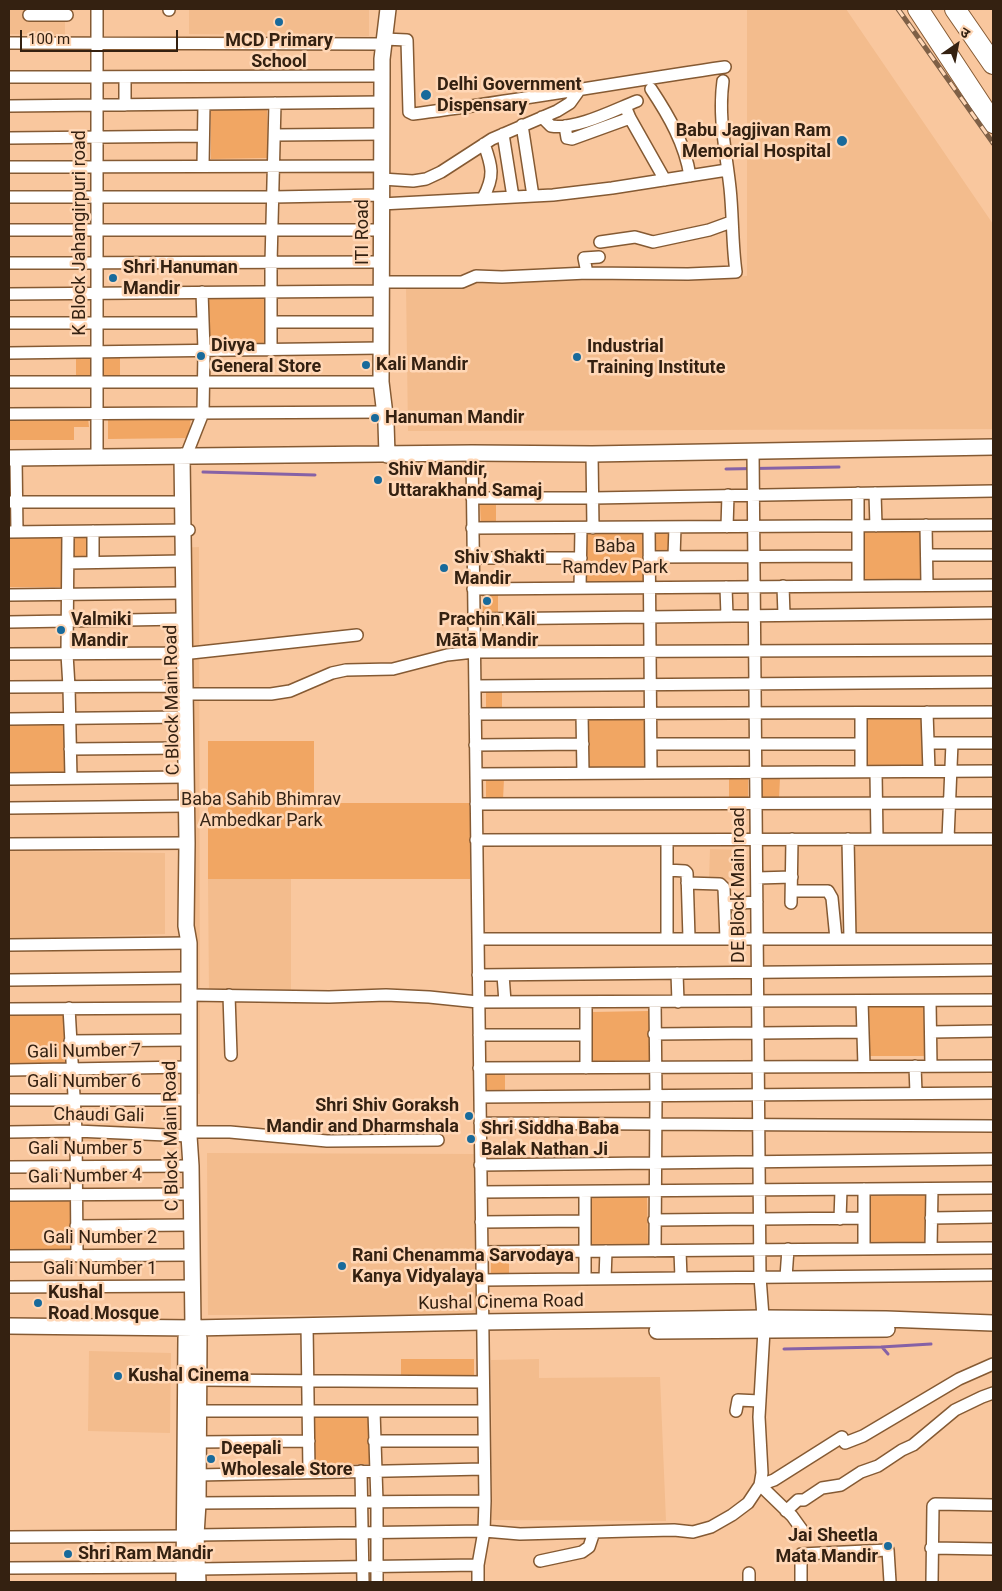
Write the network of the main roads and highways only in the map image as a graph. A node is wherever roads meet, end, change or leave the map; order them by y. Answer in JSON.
{"nodes":[{"id":1,"x":918,"y":9,"type":"edge"},
{"id":2,"x":955,"y":9,"type":"edge"},
{"id":3,"x":993,"y":64,"type":"edge"},
{"id":4,"x":993,"y":123,"type":"edge"}],
"edges":[{"from":1,"to":4,"type":"highway"},
{"from":2,"to":3,"type":"highway"}]}
